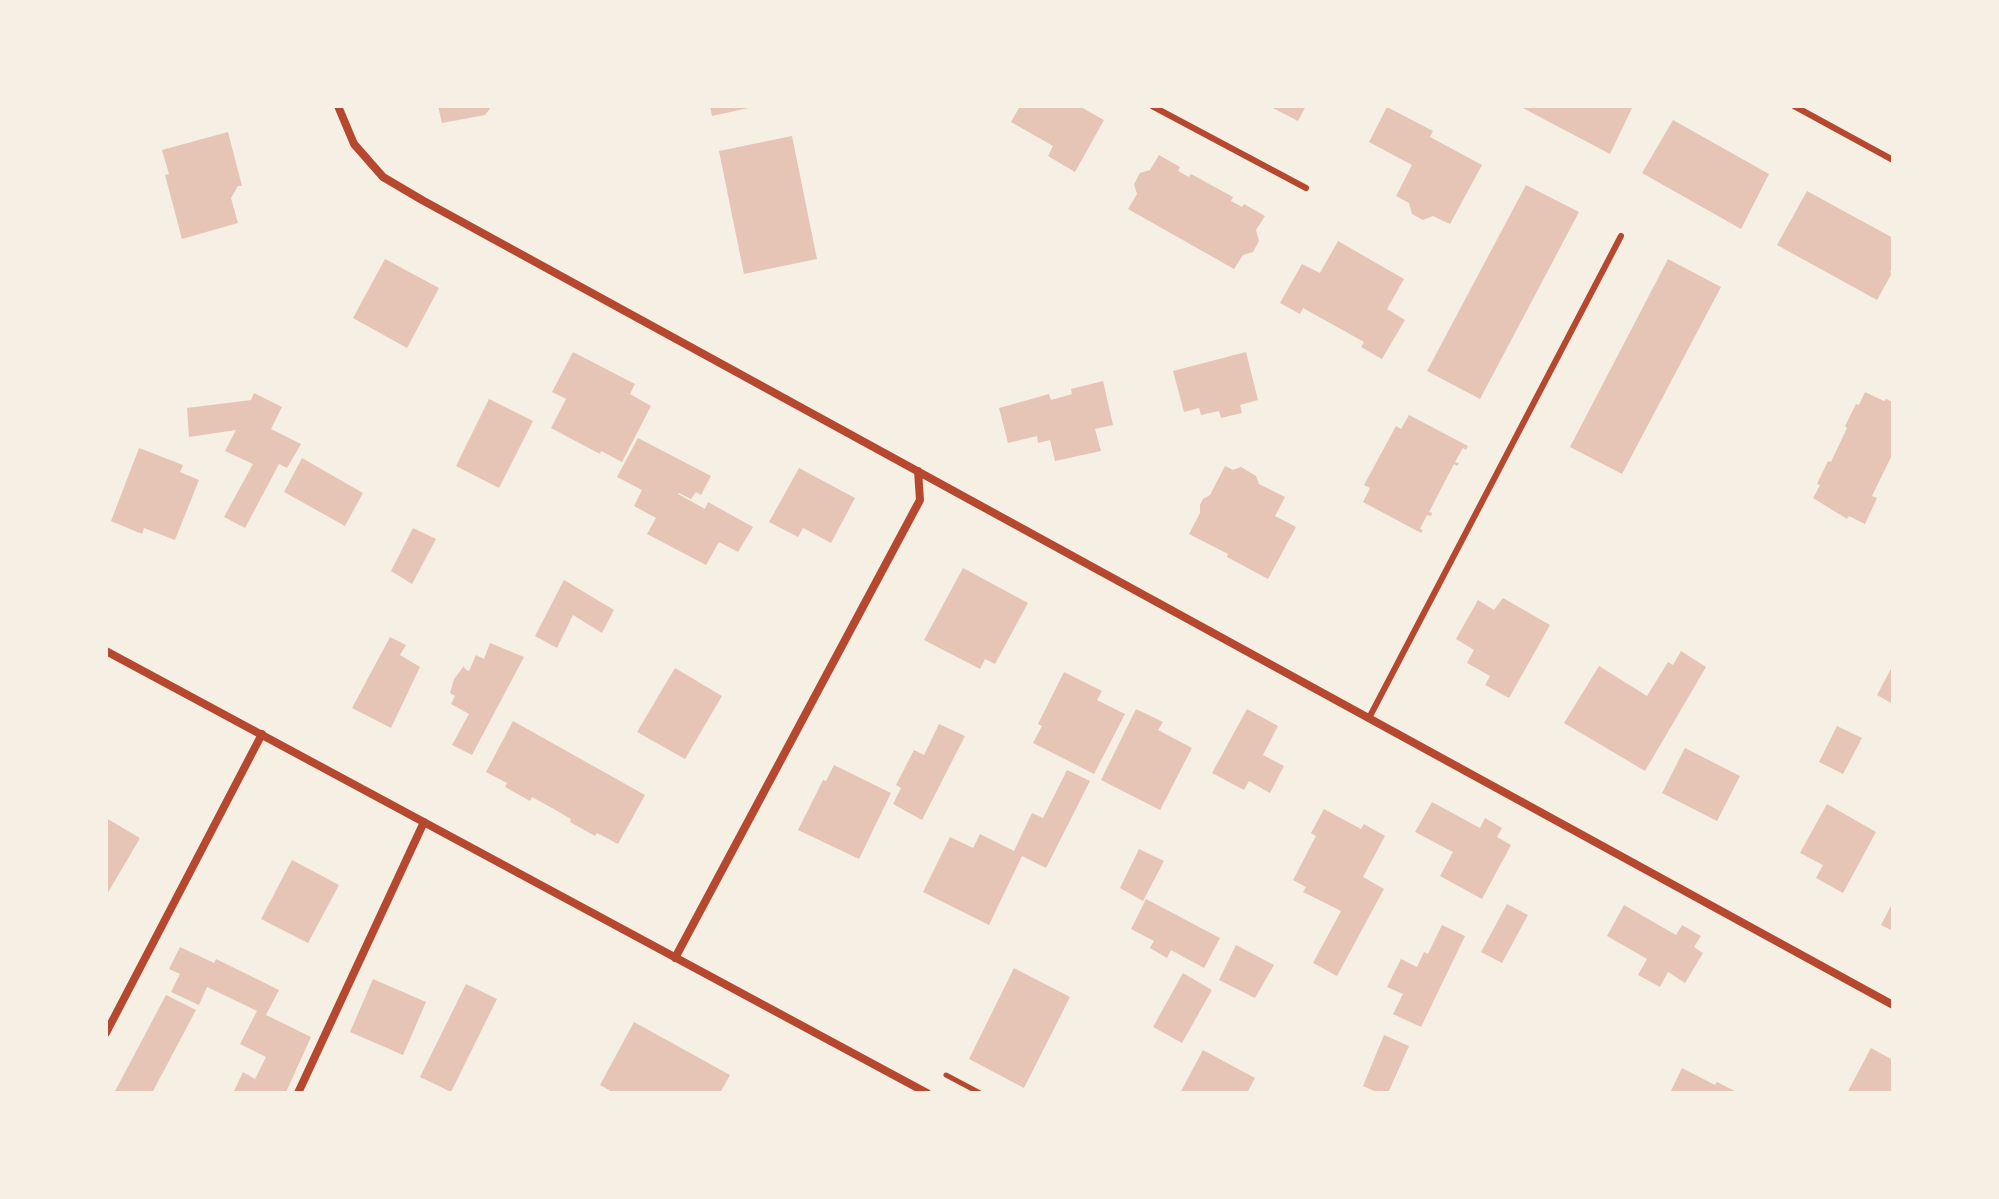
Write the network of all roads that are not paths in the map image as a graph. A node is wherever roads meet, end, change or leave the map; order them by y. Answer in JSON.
{"nodes":[{"id":1,"x":338,"y":106,"type":"edge"},
{"id":2,"x":1152,"y":106,"type":"edge"},
{"id":3,"x":1794,"y":106,"type":"edge"},
{"id":4,"x":1893,"y":160,"type":"edge"},
{"id":5,"x":1306,"y":188,"type":"dead end"},
{"id":6,"x":1621,"y":236,"type":"dead end"},
{"id":7,"x":918,"y":471,"type":"junction"},
{"id":8,"x":106,"y":651,"type":"edge"},
{"id":9,"x":1369,"y":718,"type":"junction"},
{"id":10,"x":262,"y":734,"type":"junction"},
{"id":11,"x":424,"y":822,"type":"junction"},
{"id":12,"x":675,"y":958,"type":"junction"},
{"id":13,"x":1893,"y":1005,"type":"edge"},
{"id":14,"x":106,"y":1033,"type":"edge"},
{"id":15,"x":298,"y":1093,"type":"edge"},
{"id":16,"x":927,"y":1093,"type":"edge"}],
"edges":[{"from":1,"to":7,"type":"street"},
{"from":2,"to":5,"type":"lane"},
{"from":3,"to":4,"type":"lane"},
{"from":6,"to":9,"type":"lane"},
{"from":7,"to":9,"type":"street"},
{"from":7,"to":12,"type":"street"},
{"from":8,"to":10,"type":"street"},
{"from":9,"to":13,"type":"street"},
{"from":10,"to":11,"type":"street"},
{"from":10,"to":14,"type":"street"},
{"from":11,"to":12,"type":"street"},
{"from":11,"to":15,"type":"street"},
{"from":12,"to":16,"type":"street"}]}
